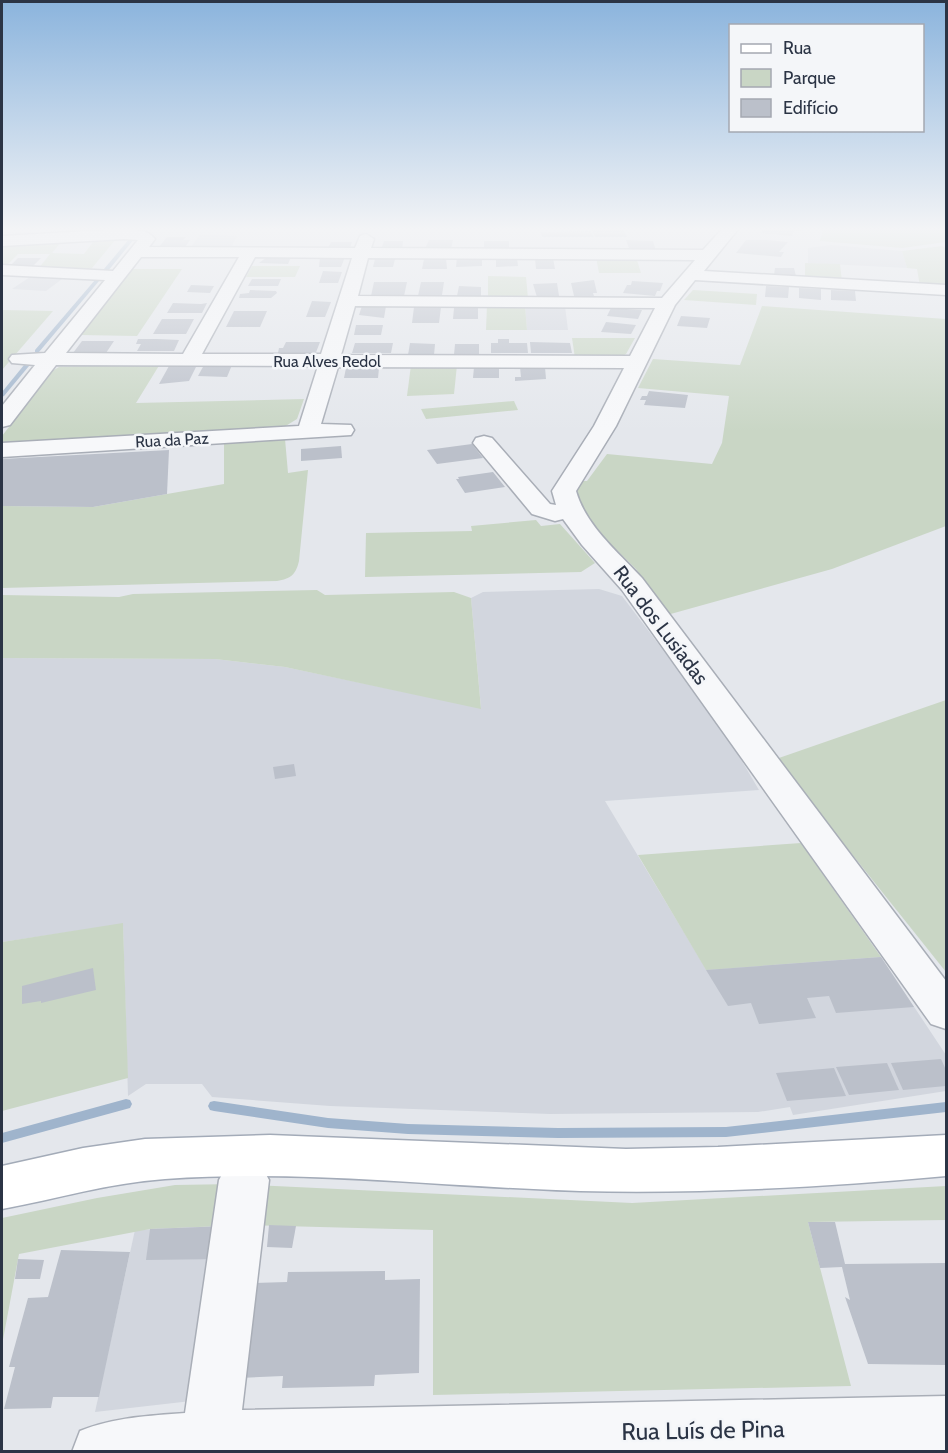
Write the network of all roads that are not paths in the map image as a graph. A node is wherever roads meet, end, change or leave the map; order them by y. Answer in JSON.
{"nodes":[{"id":1,"x":101,"y":296,"type":"edge"},
{"id":2,"x":225,"y":296,"type":"edge"},
{"id":3,"x":349,"y":296,"type":"edge"},
{"id":4,"x":673,"y":296,"type":"edge"},
{"id":5,"x":348,"y":301,"type":"junction"},
{"id":6,"x":667,"y":303,"type":"junction"},
{"id":7,"x":19,"y":359,"type":"dead end"},
{"id":8,"x":52,"y":359,"type":"junction"},
{"id":9,"x":189,"y":360,"type":"junction"},
{"id":10,"x":330,"y":361,"type":"junction"},
{"id":11,"x":635,"y":362,"type":"junction"},
{"id":12,"x":2,"y":420,"type":"edge"},
{"id":13,"x":343,"y":430,"type":"dead end"},
{"id":14,"x":308,"y":432,"type":"junction"},
{"id":15,"x":484,"y":444,"type":"dead end"},
{"id":16,"x":2,"y":450,"type":"edge"},
{"id":17,"x":569,"y":510,"type":"junction"},
{"id":18,"x":946,"y":1012,"type":"edge"},
{"id":19,"x":946,"y":1156,"type":"edge"},
{"id":20,"x":244,"y":1180,"type":"dead end"},
{"id":21,"x":2,"y":1188,"type":"edge"},
{"id":22,"x":946,"y":1425,"type":"edge"},
{"id":23,"x":210,"y":1440,"type":"junction"},
{"id":24,"x":122,"y":1450,"type":"edge"}],
"edges":[{"from":1,"to":8,"type":"street"},
{"from":2,"to":9,"type":"street"},
{"from":3,"to":5,"type":"street"},
{"from":4,"to":6,"type":"street"},
{"from":5,"to":6,"type":"street"},
{"from":5,"to":10,"type":"street"},
{"from":6,"to":11,"type":"street"},
{"from":7,"to":8,"type":"street","name":"Rua Alves Redol"},
{"from":8,"to":9,"type":"street","name":"Rua Alves Redol"},
{"from":8,"to":12,"type":"street"},
{"from":9,"to":10,"type":"street","name":"Rua Alves Redol"},
{"from":10,"to":11,"type":"street","name":"Rua Alves Redol"},
{"from":10,"to":14,"type":"street"},
{"from":11,"to":17,"type":"street"},
{"from":13,"to":14,"type":"street","name":"Rua da Paz"},
{"from":14,"to":16,"type":"street","name":"Rua da Paz"},
{"from":15,"to":17,"type":"street"},
{"from":17,"to":18,"type":"street","name":"Rua dos Lusíadas"},
{"from":19,"to":21,"type":"main road"},
{"from":20,"to":23,"type":"street"},
{"from":22,"to":23,"type":"street","name":"Rua Luís de Pina"},
{"from":23,"to":24,"type":"street","name":"Rua Luís de Pina"}]}
